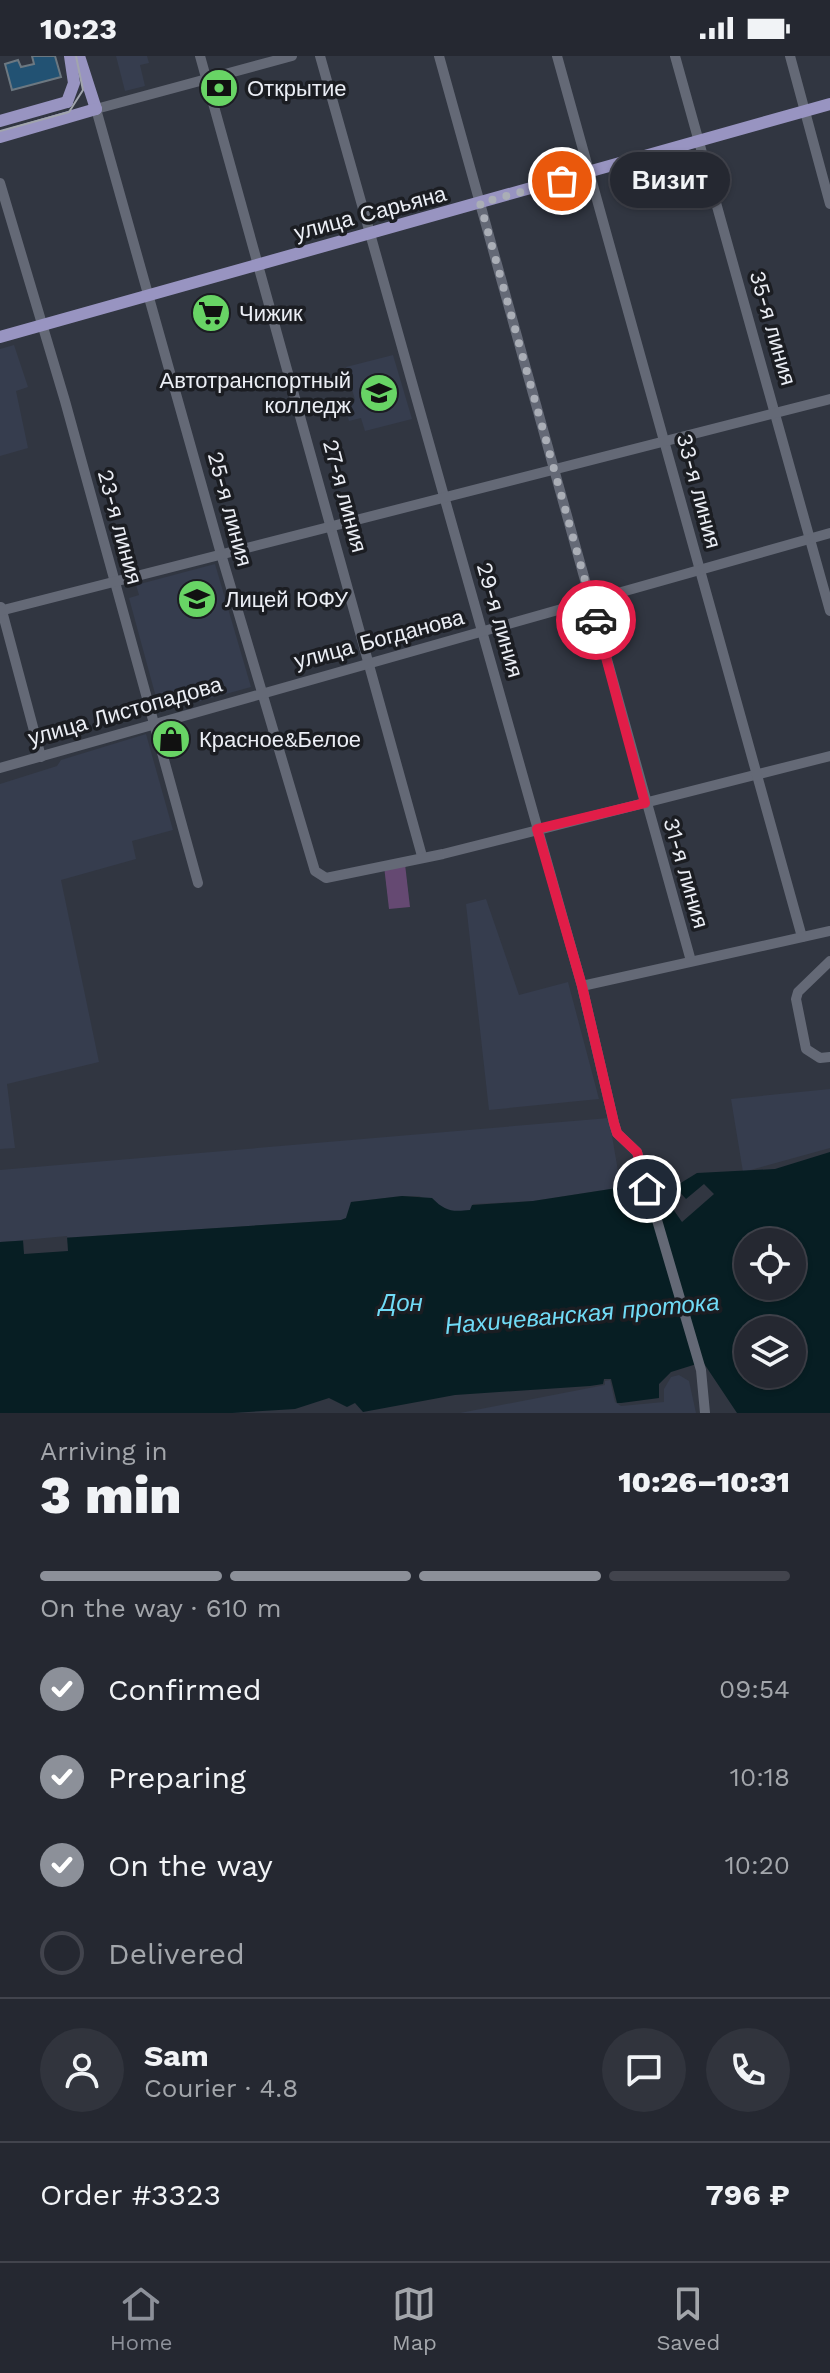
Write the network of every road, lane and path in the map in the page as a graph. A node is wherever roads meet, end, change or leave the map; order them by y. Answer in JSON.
{"nodes":[{"id":1,"x":70,"y":56,"type":"edge"},
{"id":2,"x":79,"y":56,"type":"edge"},
{"id":3,"x":200,"y":56,"type":"edge"},
{"id":4,"x":292,"y":56,"type":"edge"},
{"id":5,"x":320,"y":56,"type":"edge"},
{"id":6,"x":439,"y":56,"type":"edge"},
{"id":7,"x":557,"y":56,"type":"edge"},
{"id":8,"x":675,"y":56,"type":"edge"},
{"id":9,"x":790,"y":56,"type":"edge"},
{"id":10,"x":206,"y":78,"type":"junction"},
{"id":11,"x":67,"y":102,"type":"junction"},
{"id":12,"x":830,"y":104,"type":"edge"},
{"id":13,"x":96,"y":109,"type":"junction"},
{"id":14,"x":805,"y":112,"type":"junction"},
{"id":15,"x":0,"y":121,"type":"edge"},
{"id":16,"x":0,"y":137,"type":"edge"},
{"id":17,"x":699,"y":142,"type":"junction"},
{"id":18,"x":589,"y":173,"type":"junction"},
{"id":19,"x":0,"y":183,"type":"edge"},
{"id":20,"x":480,"y":203,"type":"junction"},
{"id":21,"x":830,"y":204,"type":"edge"},
{"id":22,"x":369,"y":234,"type":"junction"},
{"id":23,"x":260,"y":264,"type":"junction"},
{"id":24,"x":151,"y":295,"type":"junction"},
{"id":25,"x":43,"y":325,"type":"junction"},
{"id":26,"x":0,"y":337,"type":"edge"},
{"id":27,"x":830,"y":399,"type":"edge"},
{"id":28,"x":776,"y":413,"type":"junction"},
{"id":29,"x":665,"y":443,"type":"junction"},
{"id":30,"x":555,"y":470,"type":"junction"},
{"id":31,"x":444,"y":497,"type":"junction"},
{"id":32,"x":332,"y":525,"type":"junction"},
{"id":33,"x":830,"y":533,"type":"edge"},
{"id":34,"x":810,"y":539,"type":"junction"},
{"id":35,"x":221,"y":554,"type":"junction"},
{"id":36,"x":700,"y":569,"type":"junction"},
{"id":37,"x":114,"y":582,"type":"junction"},
{"id":38,"x":590,"y":600,"type":"junction"},
{"id":39,"x":0,"y":609,"type":"edge"},
{"id":40,"x":830,"y":611,"type":"edge"},
{"id":41,"x":482,"y":631,"type":"junction"},
{"id":42,"x":370,"y":661,"type":"junction"},
{"id":43,"x":261,"y":692,"type":"junction"},
{"id":44,"x":153,"y":724,"type":"junction"},
{"id":45,"x":830,"y":756,"type":"edge"},
{"id":46,"x":41,"y":757,"type":"junction"},
{"id":47,"x":0,"y":768,"type":"edge"},
{"id":48,"x":757,"y":773,"type":"junction"},
{"id":49,"x":645,"y":803,"type":"junction"},
{"id":50,"x":537,"y":829,"type":"junction"},
{"id":51,"x":422,"y":856,"type":"junction"},
{"id":52,"x":198,"y":883,"type":"dead end"},
{"id":53,"x":830,"y":931,"type":"edge"},
{"id":54,"x":802,"y":937,"type":"junction"},
{"id":55,"x":691,"y":961,"type":"junction"},
{"id":56,"x":830,"y":961,"type":"edge"},
{"id":57,"x":582,"y":986,"type":"junction"},
{"id":58,"x":830,"y":1057,"type":"edge"},
{"id":59,"x":705,"y":1413,"type":"edge"}],
"edges":[{"from":1,"to":11,"type":"main road"},
{"from":2,"to":13,"type":"main road"},
{"from":3,"to":10,"type":"street","name":"27-я линия"},
{"from":4,"to":10,"type":"street"},
{"from":5,"to":22,"type":"street","name":"29-я линия"},
{"from":6,"to":20,"type":"street","name":"31-я линия"},
{"from":7,"to":18,"type":"street","name":"33-я линия"},
{"from":8,"to":17,"type":"street","name":"35-я линия"},
{"from":9,"to":14,"type":"street"},
{"from":10,"to":13,"type":"street"},
{"from":10,"to":23,"type":"street","name":"27-я линия"},
{"from":11,"to":13,"type":"main road"},
{"from":11,"to":15,"type":"main road"},
{"from":12,"to":14,"type":"main road","name":"улица Сарьяна"},
{"from":13,"to":16,"type":"main road"},
{"from":13,"to":24,"type":"street","name":"25-я линия"},
{"from":14,"to":17,"type":"main road","name":"улица Сарьяна"},
{"from":14,"to":21,"type":"street"},
{"from":17,"to":18,"type":"main road","name":"улица Сарьяна"},
{"from":17,"to":28,"type":"street","name":"35-я линия"},
{"from":18,"to":20,"type":"main road","name":"улица Сарьяна"},
{"from":18,"to":29,"type":"street","name":"33-я линия"},
{"from":19,"to":25,"type":"street","name":"23-я линия"},
{"from":20,"to":22,"type":"main road","name":"улица Сарьяна"},
{"from":20,"to":30,"type":"street","name":"31-я линия"},
{"from":22,"to":23,"type":"main road","name":"улица Сарьяна"},
{"from":22,"to":31,"type":"street","name":"29-я линия"},
{"from":23,"to":24,"type":"main road","name":"улица Сарьяна"},
{"from":23,"to":32,"type":"street","name":"27-я линия"},
{"from":24,"to":25,"type":"main road","name":"улица Сарьяна"},
{"from":24,"to":35,"type":"street","name":"25-я линия"},
{"from":25,"to":26,"type":"main road","name":"улица Сарьяна"},
{"from":25,"to":37,"type":"street","name":"23-я линия"},
{"from":27,"to":28,"type":"street"},
{"from":28,"to":29,"type":"street"},
{"from":28,"to":34,"type":"street","name":"35-я линия"},
{"from":29,"to":30,"type":"street"},
{"from":29,"to":36,"type":"street","name":"33-я линия"},
{"from":30,"to":31,"type":"street"},
{"from":30,"to":38,"type":"street","name":"31-я линия"},
{"from":31,"to":32,"type":"street"},
{"from":31,"to":41,"type":"street","name":"29-я линия"},
{"from":32,"to":35,"type":"street"},
{"from":32,"to":42,"type":"street","name":"27-я линия"},
{"from":33,"to":34,"type":"street","name":"улица Богданова"},
{"from":34,"to":36,"type":"street","name":"улица Богданова"},
{"from":34,"to":40,"type":"street","name":"35-я линия"},
{"from":35,"to":37,"type":"street"},
{"from":35,"to":43,"type":"street","name":"25-я линия"},
{"from":36,"to":38,"type":"street","name":"улица Богданова"},
{"from":36,"to":48,"type":"street","name":"33-я линия"},
{"from":37,"to":39,"type":"street"},
{"from":37,"to":44,"type":"street","name":"23-я линия"},
{"from":38,"to":41,"type":"street","name":"улица Богданова"},
{"from":38,"to":49,"type":"street","name":"31-я линия"},
{"from":39,"to":46,"type":"street"},
{"from":41,"to":42,"type":"street","name":"улица Богданова"},
{"from":41,"to":50,"type":"street","name":"29-я линия"},
{"from":42,"to":43,"type":"street","name":"улица Богданова"},
{"from":42,"to":51,"type":"street","name":"27-я линия"},
{"from":43,"to":44,"type":"street","name":"улица Листопадова"},
{"from":43,"to":51,"type":"street","name":"25-я линия"},
{"from":44,"to":46,"type":"street","name":"улица Листопадова"},
{"from":44,"to":52,"type":"street","name":"23-я линия"},
{"from":45,"to":48,"type":"street"},
{"from":46,"to":47,"type":"street","name":"улица Листопадова"},
{"from":48,"to":49,"type":"street"},
{"from":48,"to":54,"type":"street","name":"33-я линия"},
{"from":49,"to":50,"type":"street"},
{"from":49,"to":55,"type":"street","name":"31-я линия"},
{"from":50,"to":51,"type":"street"},
{"from":50,"to":57,"type":"street","name":"29-я линия"},
{"from":53,"to":54,"type":"street"},
{"from":54,"to":55,"type":"street"},
{"from":55,"to":57,"type":"street"},
{"from":56,"to":58,"type":"street"},
{"from":57,"to":59,"type":"street","name":"29-я линия"}]}
